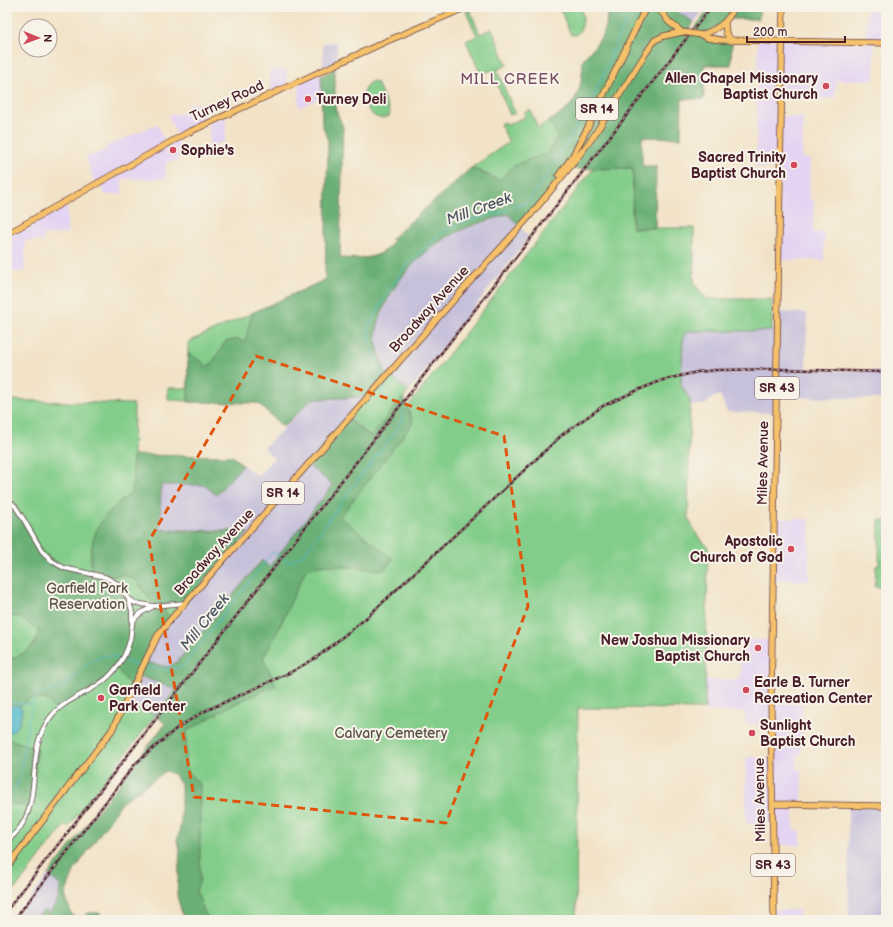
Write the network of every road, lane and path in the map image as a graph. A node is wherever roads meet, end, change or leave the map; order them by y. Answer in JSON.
{"nodes":[{"id":1,"x":467,"y":7,"type":"edge"},
{"id":2,"x":646,"y":7,"type":"edge"},
{"id":3,"x":734,"y":7,"type":"edge"},
{"id":4,"x":783,"y":7,"type":"edge"},
{"id":5,"x":659,"y":9,"type":"edge"},
{"id":6,"x":725,"y":23,"type":"junction"},
{"id":7,"x":682,"y":32,"type":"junction"},
{"id":8,"x":702,"y":35,"type":"junction"},
{"id":9,"x":732,"y":41,"type":"junction"},
{"id":10,"x":782,"y":42,"type":"junction"},
{"id":11,"x":886,"y":43,"type":"edge"},
{"id":12,"x":538,"y":206,"type":"junction"},
{"id":13,"x":7,"y":234,"type":"edge"},
{"id":14,"x":7,"y":498,"type":"edge"},
{"id":15,"x":128,"y":598,"type":"junction"},
{"id":16,"x":185,"y":604,"type":"junction"},
{"id":17,"x":154,"y":606,"type":"junction"},
{"id":18,"x":132,"y":623,"type":"junction"},
{"id":19,"x":773,"y":804,"type":"junction"},
{"id":20,"x":886,"y":806,"type":"edge"},
{"id":21,"x":7,"y":841,"type":"edge"},
{"id":22,"x":7,"y":867,"type":"edge"},
{"id":23,"x":774,"y":920,"type":"edge"}],
"edges":[{"from":1,"to":13,"type":"main road","name":"Turney Road"},
{"from":2,"to":12,"type":"main road","name":"Broadway Avenue","number":"SR 14"},
{"from":3,"to":6,"type":"main road"},
{"from":4,"to":10,"type":"main road","name":"Miles Avenue","number":"SR 43"},
{"from":5,"to":7,"type":"main road"},
{"from":6,"to":8,"type":"main road"},
{"from":6,"to":9,"type":"main road"},
{"from":7,"to":8,"type":"main road","name":"Broadway Avenue","number":"SR 14","bridge":true},
{"from":7,"to":12,"type":"main road","name":"Broadway Avenue","number":"SR 14"},
{"from":8,"to":9,"type":"main road","name":"Broadway Avenue"},
{"from":9,"to":10,"type":"main road","name":"Broadway Avenue"},
{"from":10,"to":11,"type":"main road","name":"Broadway Avenue"},
{"from":10,"to":19,"type":"main road","name":"Miles Avenue","number":"SR 43"},
{"from":12,"to":16,"type":"main road","name":"Broadway Avenue","number":"SR 14"},
{"from":14,"to":15,"type":"street"},
{"from":15,"to":17,"type":"street"},
{"from":15,"to":18,"type":"street"},
{"from":16,"to":17,"type":"street"},
{"from":16,"to":22,"type":"main road","name":"Broadway Avenue","number":"SR 14"},
{"from":17,"to":18,"type":"street"},
{"from":18,"to":21,"type":"street"},
{"from":19,"to":20,"type":"main road"},
{"from":19,"to":23,"type":"main road","name":"Miles Avenue","number":"SR 43"}]}
